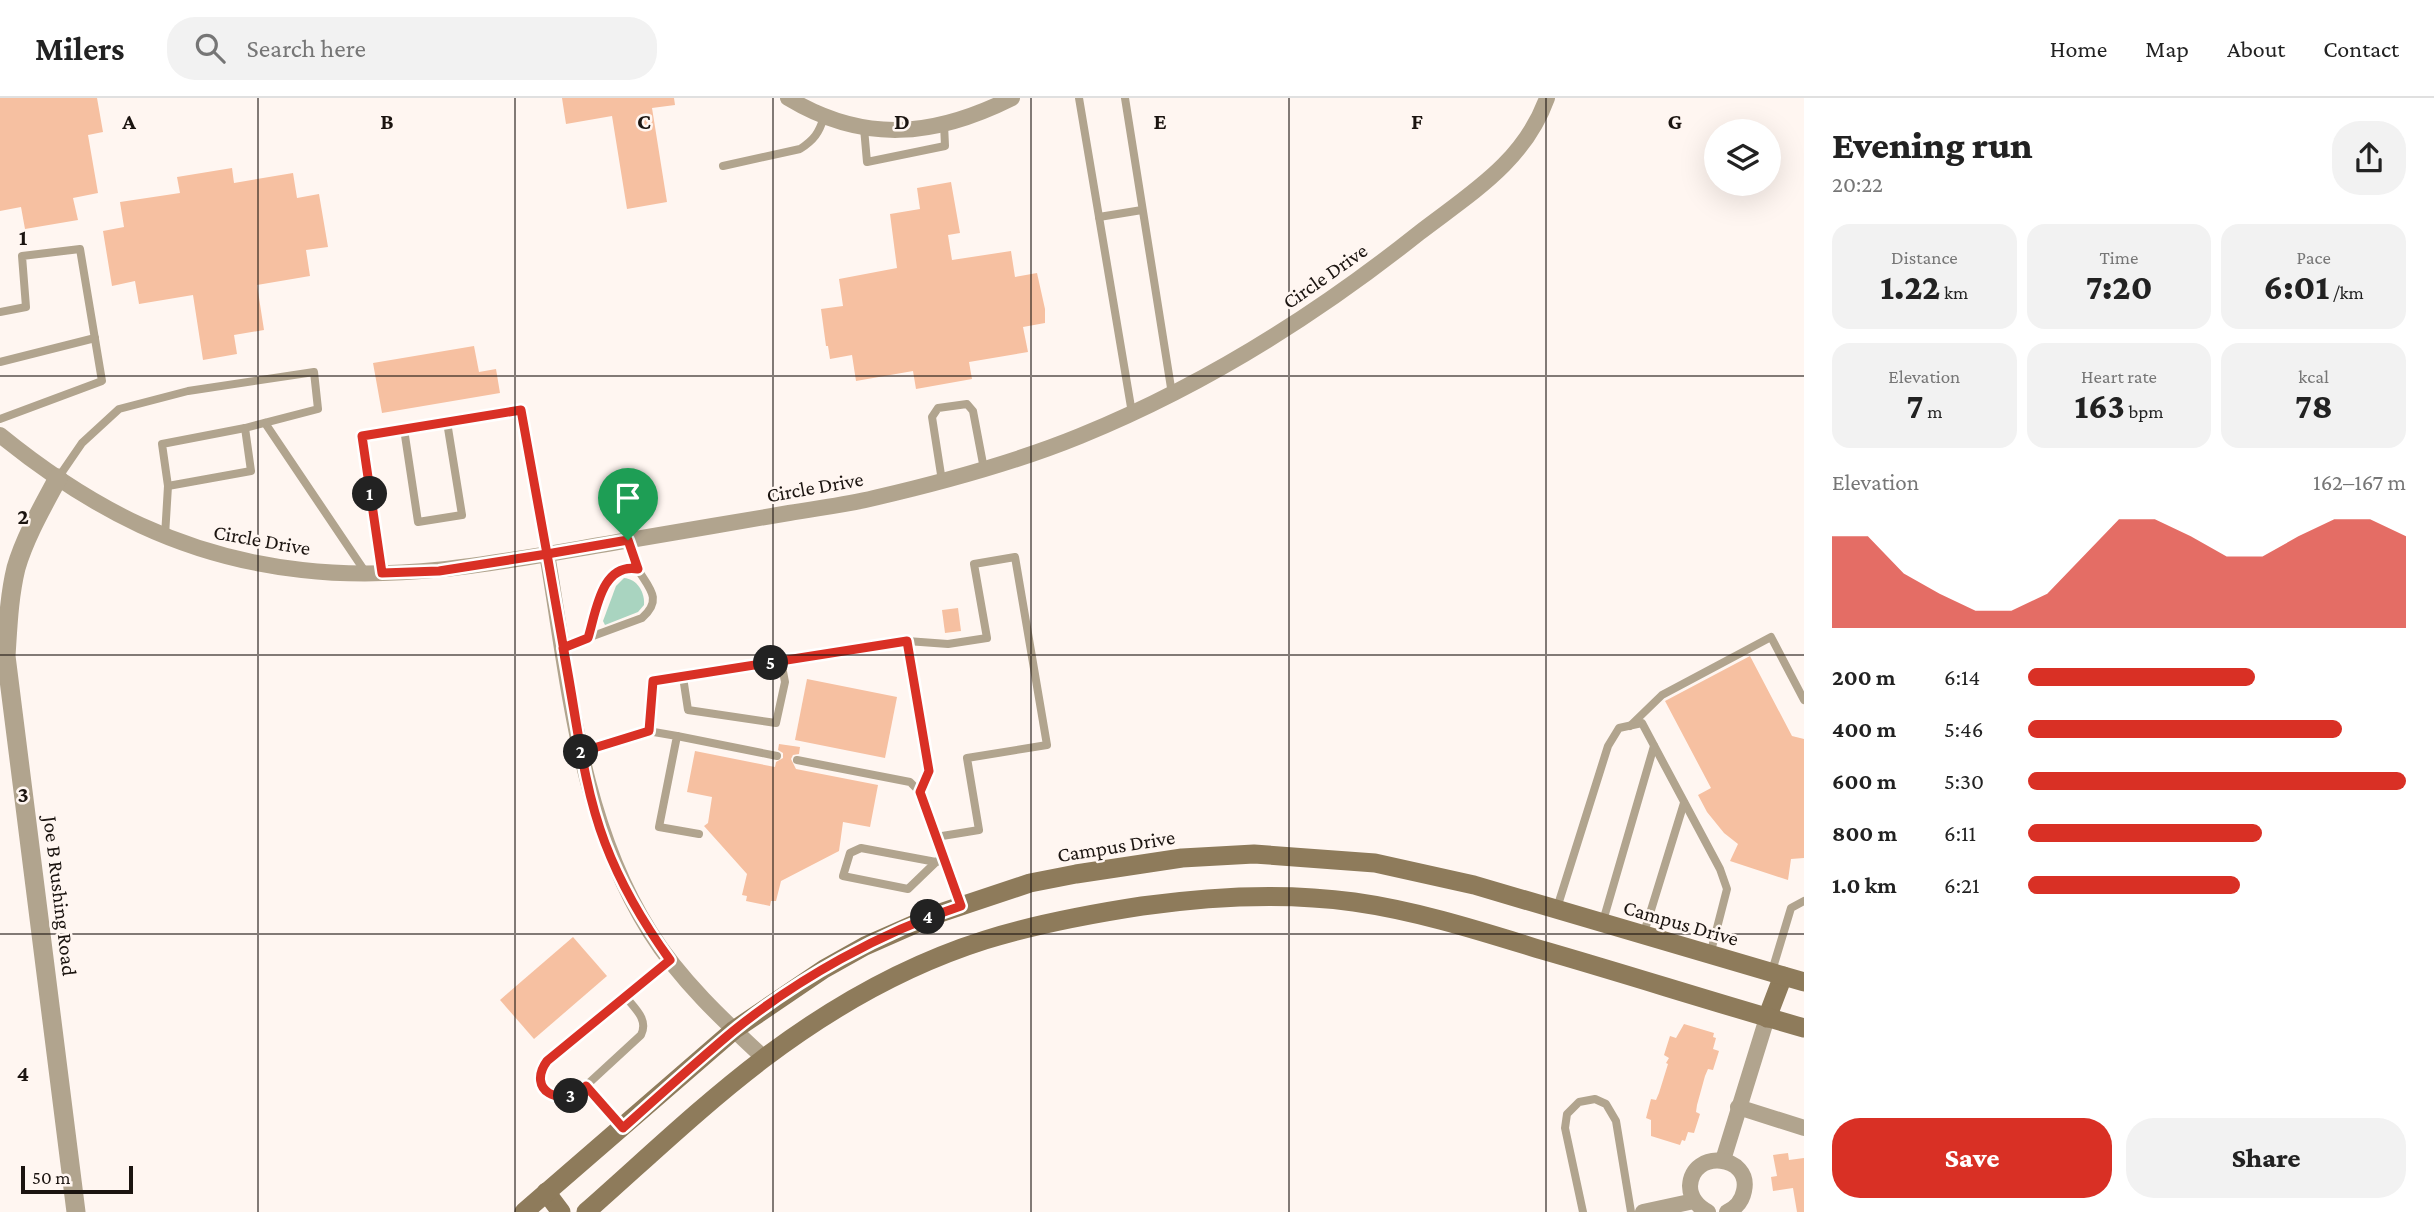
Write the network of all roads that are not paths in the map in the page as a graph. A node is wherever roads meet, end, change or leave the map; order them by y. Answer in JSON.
{"nodes":[{"id":1,"x":788,"y":98,"type":"edge"},
{"id":2,"x":1012,"y":98,"type":"edge"},
{"id":3,"x":1079,"y":98,"type":"edge"},
{"id":4,"x":1125,"y":98,"type":"edge"},
{"id":5,"x":1547,"y":98,"type":"edge"},
{"id":6,"x":824,"y":117,"type":"junction"},
{"id":7,"x":944,"y":124,"type":"junction"},
{"id":8,"x":864,"y":128,"type":"junction"},
{"id":9,"x":723,"y":166,"type":"dead end"},
{"id":10,"x":1142,"y":209,"type":"junction"},
{"id":11,"x":1099,"y":217,"type":"junction"},
{"id":12,"x":0,"y":312,"type":"edge"},
{"id":13,"x":95,"y":338,"type":"junction"},
{"id":14,"x":0,"y":362,"type":"edge"},
{"id":15,"x":1172,"y":394,"type":"junction"},
{"id":16,"x":1132,"y":413,"type":"junction"},
{"id":17,"x":0,"y":419,"type":"edge"},
{"id":18,"x":447,"y":422,"type":"junction"},
{"id":19,"x":265,"y":423,"type":"junction"},
{"id":20,"x":245,"y":428,"type":"junction"},
{"id":21,"x":404,"y":429,"type":"junction"},
{"id":22,"x":0,"y":435,"type":"edge"},
{"id":23,"x":984,"y":469,"type":"junction"},
{"id":24,"x":58,"y":478,"type":"junction"},
{"id":25,"x":942,"y":481,"type":"junction"},
{"id":26,"x":168,"y":486,"type":"junction"},
{"id":27,"x":165,"y":538,"type":"junction"},
{"id":28,"x":628,"y":540,"type":"junction"},
{"id":29,"x":547,"y":554,"type":"junction"},
{"id":30,"x":638,"y":569,"type":"junction"},
{"id":31,"x":374,"y":573,"type":"junction"},
{"id":32,"x":4,"y":613,"type":"edge"},
{"id":33,"x":588,"y":638,"type":"junction"},
{"id":34,"x":907,"y":641,"type":"junction"},
{"id":35,"x":563,"y":648,"type":"junction"},
{"id":36,"x":781,"y":661,"type":"junction"},
{"id":37,"x":682,"y":677,"type":"junction"},
{"id":38,"x":1804,"y":700,"type":"edge"},
{"id":39,"x":1630,"y":726,"type":"junction"},
{"id":40,"x":649,"y":731,"type":"junction"},
{"id":41,"x":677,"y":736,"type":"junction"},
{"id":42,"x":1654,"y":746,"type":"junction"},
{"id":43,"x":581,"y":752,"type":"junction"},
{"id":44,"x":777,"y":756,"type":"dead end"},
{"id":45,"x":797,"y":761,"type":"dead end"},
{"id":46,"x":920,"y":792,"type":"junction"},
{"id":47,"x":1684,"y":803,"type":"junction"},
{"id":48,"x":699,"y":834,"type":"dead end"},
{"id":49,"x":936,"y":837,"type":"junction"},
{"id":50,"x":940,"y":861,"type":"junction"},
{"id":51,"x":1804,"y":901,"type":"edge"},
{"id":52,"x":961,"y":906,"type":"junction"},
{"id":53,"x":1556,"y":910,"type":"junction"},
{"id":54,"x":1602,"y":923,"type":"junction"},
{"id":55,"x":1643,"y":936,"type":"junction"},
{"id":56,"x":1710,"y":955,"type":"junction"},
{"id":57,"x":670,"y":960,"type":"junction"},
{"id":58,"x":1777,"y":974,"type":"junction"},
{"id":59,"x":1804,"y":982,"type":"edge"},
{"id":60,"x":625,"y":996,"type":"junction"},
{"id":61,"x":1767,"y":1018,"type":"junction"},
{"id":62,"x":1804,"y":1028,"type":"edge"},
{"id":63,"x":734,"y":1031,"type":"junction"},
{"id":64,"x":764,"y":1058,"type":"junction"},
{"id":65,"x":586,"y":1086,"type":"junction"},
{"id":66,"x":1738,"y":1107,"type":"junction"},
{"id":67,"x":623,"y":1128,"type":"junction"},
{"id":68,"x":1804,"y":1128,"type":"edge"},
{"id":69,"x":1723,"y":1160,"type":"junction"},
{"id":70,"x":546,"y":1192,"type":"junction"},
{"id":71,"x":1694,"y":1201,"type":"junction"},
{"id":72,"x":77,"y":1209,"type":"edge"},
{"id":73,"x":1734,"y":1211,"type":"edge"},
{"id":74,"x":524,"y":1212,"type":"edge"},
{"id":75,"x":561,"y":1212,"type":"edge"},
{"id":76,"x":586,"y":1212,"type":"edge"},
{"id":77,"x":1583,"y":1212,"type":"edge"},
{"id":78,"x":1631,"y":1212,"type":"edge"},
{"id":79,"x":1643,"y":1212,"type":"edge"},
{"id":80,"x":1707,"y":1212,"type":"edge"}],
"edges":[{"from":1,"to":6,"type":"street"},
{"from":2,"to":7,"type":"street"},
{"from":3,"to":11,"type":"lane"},
{"from":4,"to":10,"type":"lane"},
{"from":5,"to":15,"type":"street","name":"Circle Drive"},
{"from":6,"to":8,"type":"street"},
{"from":6,"to":9,"type":"lane"},
{"from":7,"to":8,"type":"street"},
{"from":7,"to":8,"type":"lane"},
{"from":10,"to":11,"type":"lane"},
{"from":10,"to":15,"type":"lane"},
{"from":11,"to":16,"type":"lane"},
{"from":12,"to":13,"type":"lane"},
{"from":13,"to":14,"type":"lane"},
{"from":13,"to":17,"type":"lane"},
{"from":15,"to":16,"type":"street","name":"Circle Drive"},
{"from":16,"to":23,"type":"street","name":"Circle Drive"},
{"from":18,"to":21,"type":"lane"},
{"from":18,"to":21,"type":"lane"},
{"from":18,"to":29,"type":"lane"},
{"from":19,"to":20,"type":"lane"},
{"from":19,"to":24,"type":"lane"},
{"from":19,"to":31,"type":"lane"},
{"from":20,"to":26,"type":"lane"},
{"from":20,"to":26,"type":"lane"},
{"from":21,"to":31,"type":"lane"},
{"from":22,"to":24,"type":"street","name":"Circle Drive"},
{"from":23,"to":25,"type":"street","name":"Circle Drive"},
{"from":23,"to":25,"type":"lane"},
{"from":24,"to":27,"type":"street","name":"Circle Drive"},
{"from":24,"to":32,"type":"street","name":"Joe B Rushing Road"},
{"from":25,"to":28,"type":"street","name":"Circle Drive"},
{"from":26,"to":27,"type":"lane"},
{"from":27,"to":31,"type":"street","name":"Circle Drive"},
{"from":28,"to":29,"type":"street","name":"Circle Drive"},
{"from":28,"to":30,"type":"lane"},
{"from":29,"to":31,"type":"street","name":"Circle Drive"},
{"from":29,"to":35,"type":"street"},
{"from":30,"to":33,"type":"lane"},
{"from":30,"to":33,"type":"lane"},
{"from":32,"to":72,"type":"street","name":"Joe B Rushing Road"},
{"from":33,"to":35,"type":"lane"},
{"from":34,"to":36,"type":"lane"},
{"from":34,"to":46,"type":"lane"},
{"from":34,"to":49,"type":"lane"},
{"from":35,"to":43,"type":"street"},
{"from":36,"to":37,"type":"lane"},
{"from":36,"to":37,"type":"lane"},
{"from":37,"to":40,"type":"lane"},
{"from":38,"to":39,"type":"lane"},
{"from":39,"to":42,"type":"lane"},
{"from":39,"to":53,"type":"lane"},
{"from":40,"to":41,"type":"lane"},
{"from":40,"to":43,"type":"lane"},
{"from":41,"to":44,"type":"lane"},
{"from":41,"to":48,"type":"lane"},
{"from":42,"to":47,"type":"lane"},
{"from":42,"to":54,"type":"lane"},
{"from":43,"to":57,"type":"street"},
{"from":45,"to":46,"type":"lane"},
{"from":46,"to":49,"type":"lane"},
{"from":47,"to":55,"type":"lane"},
{"from":47,"to":56,"type":"lane"},
{"from":49,"to":50,"type":"lane"},
{"from":50,"to":50,"type":"lane"},
{"from":50,"to":52,"type":"lane"},
{"from":51,"to":58,"type":"lane"},
{"from":52,"to":53,"type":"main road","name":"Campus Drive"},
{"from":52,"to":63,"type":"main road","name":"Campus Drive"},
{"from":53,"to":54,"type":"main road","name":"Campus Drive"},
{"from":54,"to":55,"type":"main road","name":"Campus Drive"},
{"from":55,"to":56,"type":"main road","name":"Campus Drive"},
{"from":56,"to":58,"type":"main road","name":"Campus Drive"},
{"from":57,"to":60,"type":"lane"},
{"from":57,"to":63,"type":"street"},
{"from":58,"to":59,"type":"main road","name":"Campus Drive"},
{"from":58,"to":61,"type":"main road"},
{"from":60,"to":65,"type":"lane"},
{"from":60,"to":65,"type":"lane"},
{"from":61,"to":62,"type":"main road"},
{"from":61,"to":64,"type":"main road"},
{"from":61,"to":66,"type":"street"},
{"from":63,"to":64,"type":"street"},
{"from":63,"to":67,"type":"main road","name":"Campus Drive"},
{"from":64,"to":76,"type":"main road"},
{"from":65,"to":67,"type":"lane"},
{"from":66,"to":68,"type":"street"},
{"from":66,"to":69,"type":"street"},
{"from":67,"to":70,"type":"main road","name":"Campus Drive"},
{"from":69,"to":71,"type":"street"},
{"from":69,"to":73,"type":"street"},
{"from":70,"to":74,"type":"main road","name":"Campus Drive"},
{"from":70,"to":75,"type":"main road"},
{"from":71,"to":79,"type":"street"},
{"from":71,"to":80,"type":"street"},
{"from":77,"to":78,"type":"lane"}]}
